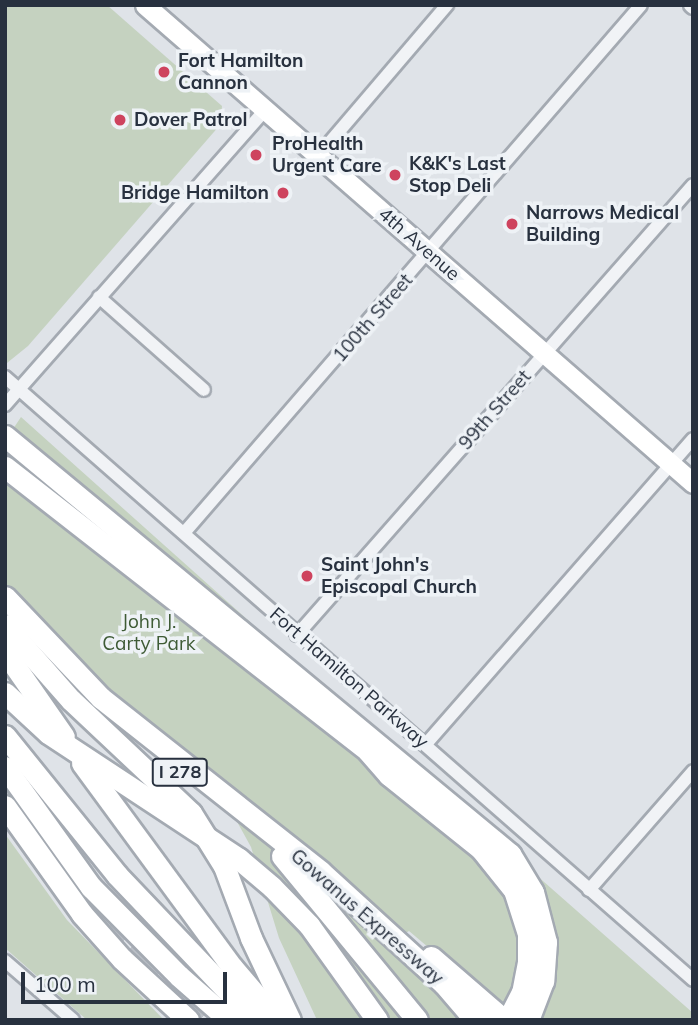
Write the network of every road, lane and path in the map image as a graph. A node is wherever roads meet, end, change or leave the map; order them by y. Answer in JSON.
{"nodes":[{"id":1,"x":145,"y":5,"type":"edge"},
{"id":2,"x":447,"y":5,"type":"edge"},
{"id":3,"x":641,"y":5,"type":"edge"},
{"id":4,"x":267,"y":108,"type":"junction"},
{"id":5,"x":318,"y":156,"type":"junction"},
{"id":6,"x":693,"y":185,"type":"edge"},
{"id":7,"x":428,"y":252,"type":"junction"},
{"id":8,"x":99,"y":297,"type":"junction"},
{"id":9,"x":545,"y":353,"type":"junction"},
{"id":10,"x":5,"y":377,"type":"edge"},
{"id":11,"x":19,"y":388,"type":"junction"},
{"id":12,"x":204,"y":390,"type":"dead end"},
{"id":13,"x":5,"y":405,"type":"edge"},
{"id":14,"x":5,"y":436,"type":"edge"},
{"id":15,"x":693,"y":439,"type":"edge"},
{"id":16,"x":671,"y":464,"type":"junction"},
{"id":17,"x":5,"y":467,"type":"edge"},
{"id":18,"x":693,"y":484,"type":"edge"},
{"id":19,"x":184,"y":533,"type":"junction"},
{"id":20,"x":5,"y":597,"type":"edge"},
{"id":21,"x":5,"y":608,"type":"edge"},
{"id":22,"x":5,"y":625,"type":"edge"},
{"id":23,"x":297,"y":635,"type":"junction"},
{"id":24,"x":5,"y":652,"type":"edge"},
{"id":25,"x":5,"y":693,"type":"edge"},
{"id":26,"x":344,"y":712,"type":"junction"},
{"id":27,"x":5,"y":736,"type":"edge"},
{"id":28,"x":426,"y":744,"type":"junction"},
{"id":29,"x":366,"y":749,"type":"junction"},
{"id":30,"x":5,"y":766,"type":"edge"},
{"id":31,"x":693,"y":771,"type":"edge"},
{"id":32,"x":5,"y":806,"type":"edge"},
{"id":33,"x":590,"y":890,"type":"junction"},
{"id":34,"x":361,"y":907,"type":"junction"},
{"id":35,"x":5,"y":961,"type":"edge"},
{"id":36,"x":693,"y":980,"type":"edge"},
{"id":37,"x":73,"y":1020,"type":"edge"},
{"id":38,"x":188,"y":1020,"type":"edge"},
{"id":39,"x":229,"y":1020,"type":"edge"},
{"id":40,"x":255,"y":1020,"type":"edge"},
{"id":41,"x":277,"y":1020,"type":"edge"},
{"id":42,"x":290,"y":1020,"type":"edge"},
{"id":43,"x":377,"y":1020,"type":"edge"},
{"id":44,"x":417,"y":1020,"type":"edge"},
{"id":45,"x":474,"y":1020,"type":"edge"},
{"id":46,"x":506,"y":1020,"type":"edge"},
{"id":47,"x":516,"y":1020,"type":"edge"},
{"id":48,"x":528,"y":1020,"type":"edge"},
{"id":49,"x":537,"y":1020,"type":"edge"}],
"edges":[{"from":1,"to":4,"type":"main road","name":"4th Avenue"},
{"from":2,"to":5,"type":"street"},
{"from":3,"to":7,"type":"street","name":"100th Street"},
{"from":4,"to":5,"type":"main road","name":"4th Avenue"},
{"from":4,"to":8,"type":"street"},
{"from":5,"to":7,"type":"main road","name":"4th Avenue"},
{"from":6,"to":9,"type":"street","name":"99th Street"},
{"from":7,"to":9,"type":"main road","name":"4th Avenue"},
{"from":7,"to":19,"type":"street","name":"100th Street"},
{"from":8,"to":11,"type":"street"},
{"from":8,"to":12,"type":"street"},
{"from":9,"to":16,"type":"main road","name":"4th Avenue"},
{"from":9,"to":23,"type":"street","name":"99th Street"},
{"from":10,"to":11,"type":"street","name":"Fort Hamilton Parkway"},
{"from":11,"to":13,"type":"street"},
{"from":11,"to":19,"type":"street","name":"Fort Hamilton Parkway"},
{"from":14,"to":26,"type":"highway"},
{"from":15,"to":16,"type":"street"},
{"from":16,"to":18,"type":"main road","name":"4th Avenue"},
{"from":16,"to":28,"type":"street"},
{"from":17,"to":29,"type":"highway"},
{"from":19,"to":23,"type":"street","name":"Fort Hamilton Parkway"},
{"from":20,"to":34,"type":"highway","name":"Gowanus Expressway","number":"I 278"},
{"from":21,"to":44,"type":"highway","name":"Gowanus Expressway","number":"I 278"},
{"from":22,"to":42,"type":"highway"},
{"from":23,"to":28,"type":"street","name":"Fort Hamilton Parkway"},
{"from":24,"to":41,"type":"highway"},
{"from":25,"to":43,"type":"highway","number":"I 278"},
{"from":26,"to":48,"type":"highway"},
{"from":26,"to":49,"type":"highway"},
{"from":27,"to":40,"type":"highway"},
{"from":28,"to":33,"type":"street","name":"Fort Hamilton Parkway"},
{"from":29,"to":46,"type":"highway"},
{"from":29,"to":47,"type":"highway"},
{"from":30,"to":39,"type":"highway"},
{"from":31,"to":33,"type":"street"},
{"from":32,"to":38,"type":"highway"},
{"from":33,"to":36,"type":"street","name":"Fort Hamilton Parkway"},
{"from":34,"to":45,"type":"highway","name":"Gowanus Expressway","number":"I 278"},
{"from":34,"to":46,"type":"highway"},
{"from":35,"to":37,"type":"street"}]}
